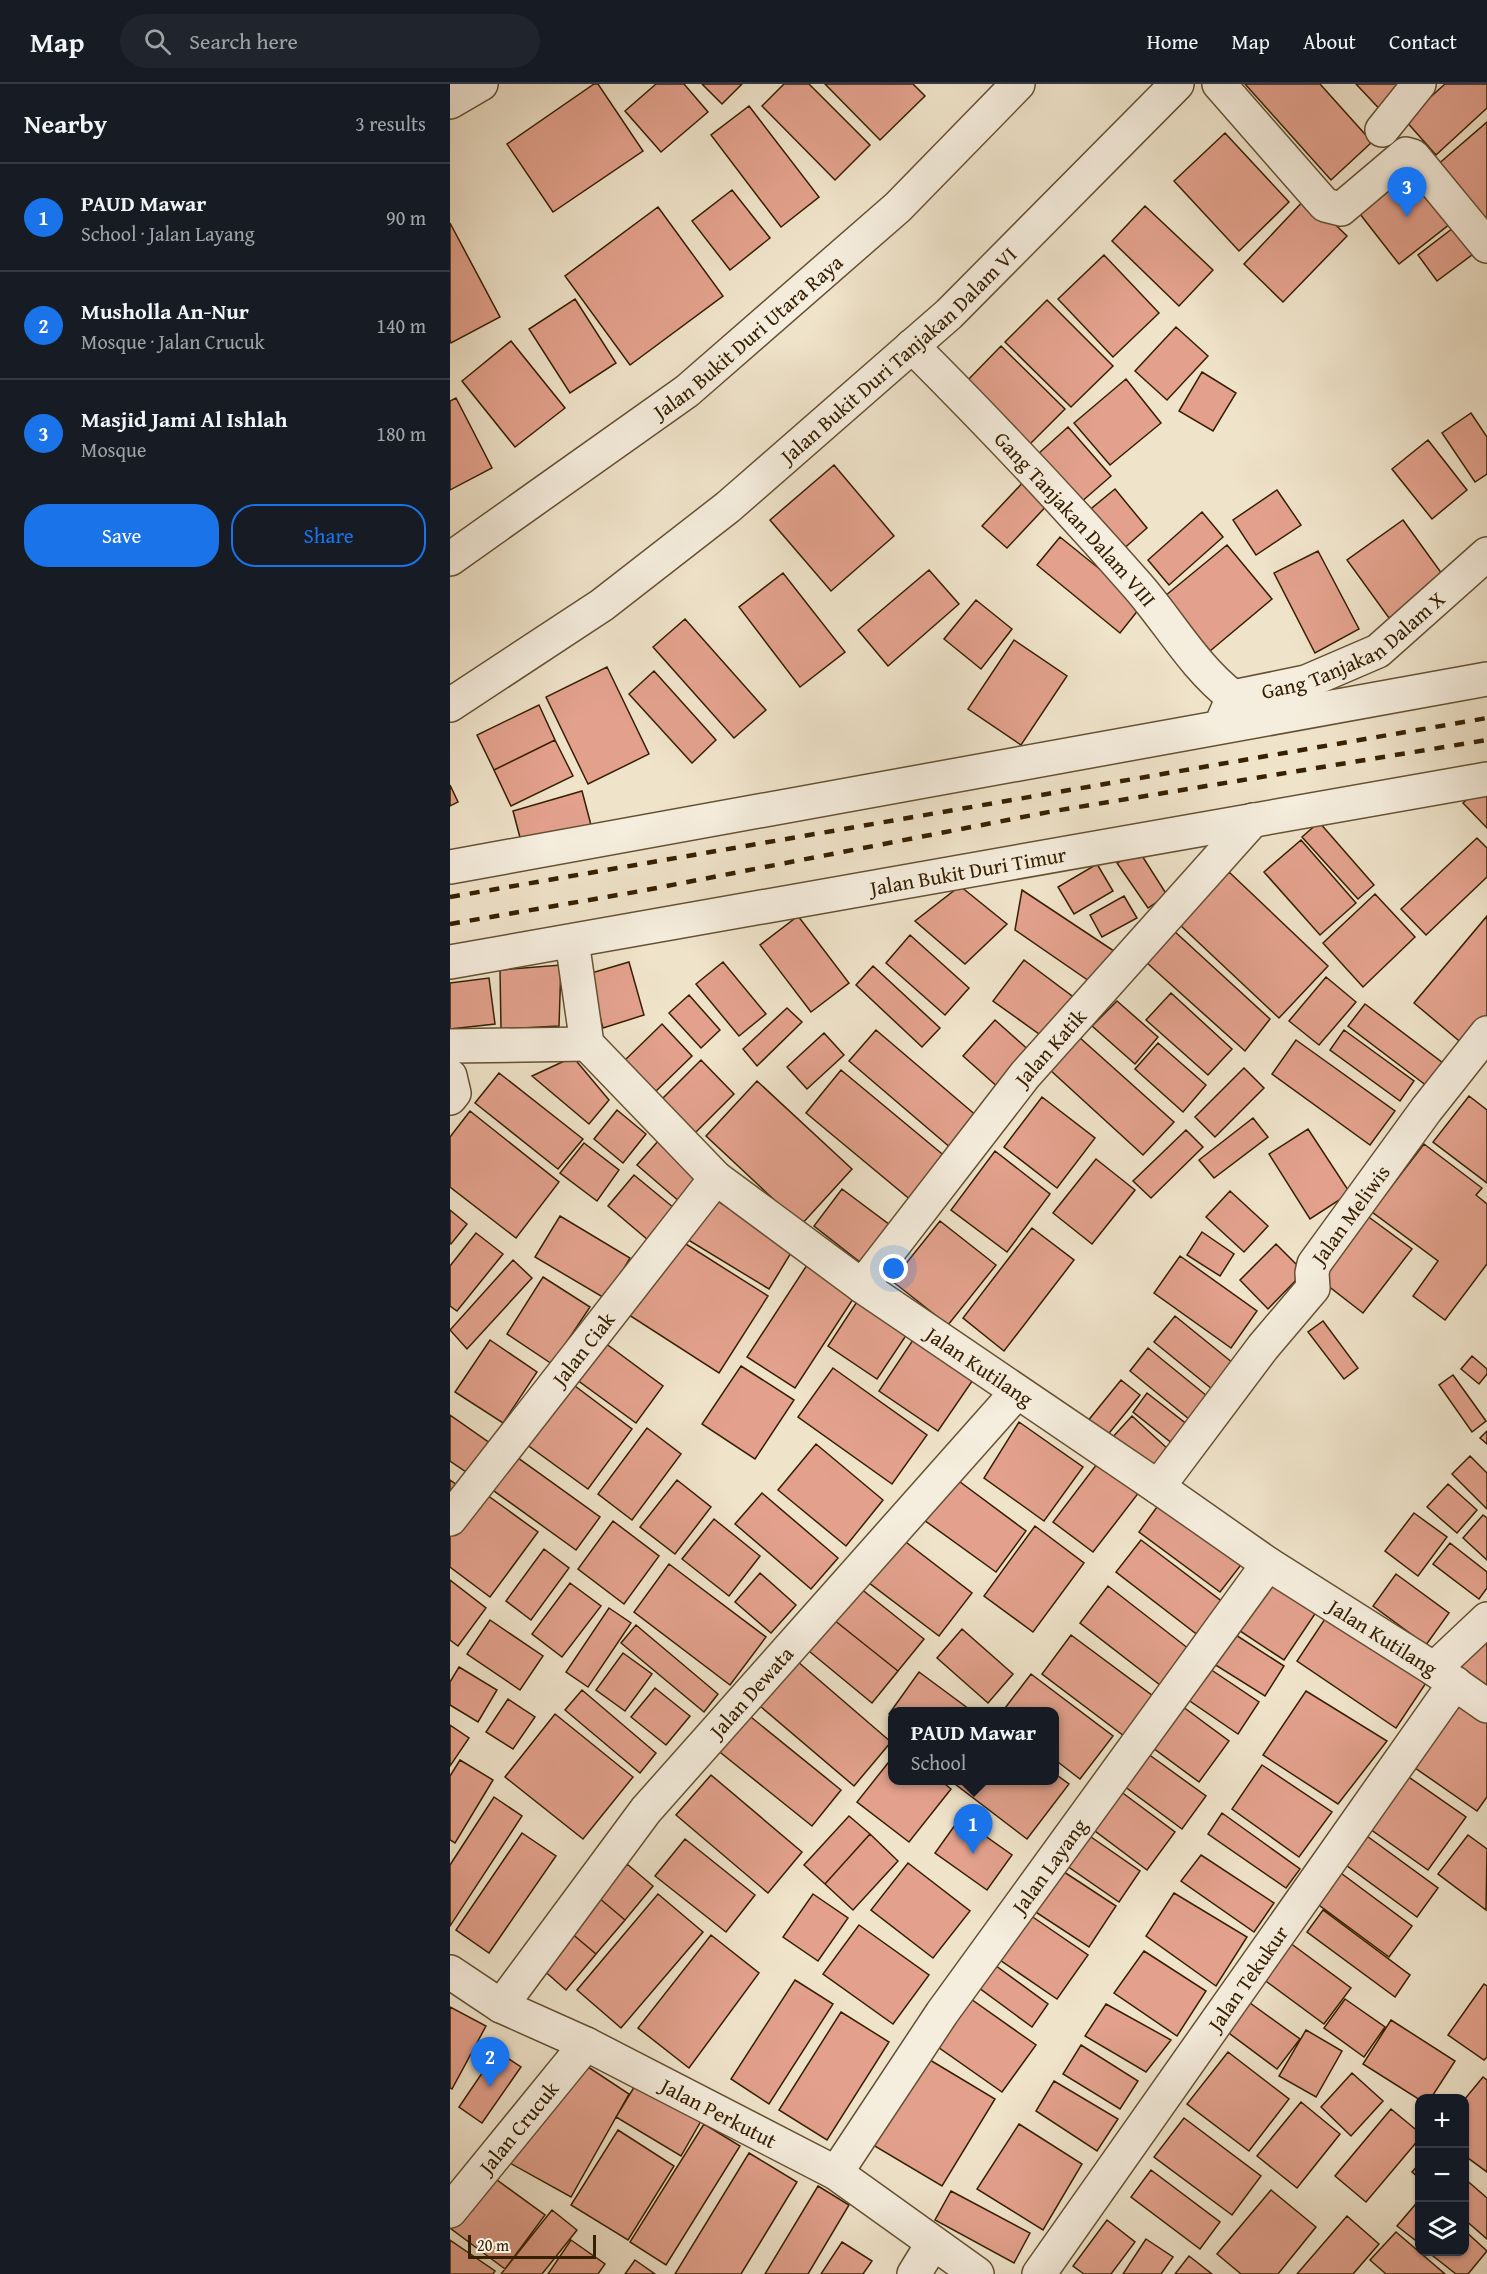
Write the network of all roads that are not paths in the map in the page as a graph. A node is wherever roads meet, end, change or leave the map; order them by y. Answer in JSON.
{"nodes":[{"id":1,"x":481,"y":84,"type":"edge"},
{"id":2,"x":1018,"y":84,"type":"edge"},
{"id":3,"x":1177,"y":84,"type":"edge"},
{"id":4,"x":1220,"y":84,"type":"edge"},
{"id":5,"x":1419,"y":84,"type":"edge"},
{"id":6,"x":450,"y":102,"type":"edge"},
{"id":7,"x":1382,"y":130,"type":"dead end"},
{"id":8,"x":1487,"y":246,"type":"edge"},
{"id":9,"x":912,"y":346,"type":"junction"},
{"id":10,"x":1487,"y":554,"type":"edge"},
{"id":11,"x":450,"y":559,"type":"edge"},
{"id":12,"x":1487,"y":680,"type":"edge"},
{"id":13,"x":1233,"y":697,"type":"junction"},
{"id":14,"x":450,"y":705,"type":"edge"},
{"id":15,"x":1219,"y":728,"type":"junction"},
{"id":16,"x":1487,"y":779,"type":"edge"},
{"id":17,"x":1253,"y":820,"type":"junction"},
{"id":18,"x":450,"y":867,"type":"edge"},
{"id":19,"x":572,"y":941,"type":"junction"},
{"id":20,"x":450,"y":962,"type":"edge"},
{"id":21,"x":1487,"y":1033,"type":"edge"},
{"id":22,"x":587,"y":1044,"type":"junction"},
{"id":23,"x":450,"y":1046,"type":"edge"},
{"id":24,"x":450,"y":1076,"type":"edge"},
{"id":25,"x":450,"y":1098,"type":"edge"},
{"id":26,"x":716,"y":1178,"type":"junction"},
{"id":27,"x":862,"y":1286,"type":"junction"},
{"id":28,"x":1017,"y":1392,"type":"junction"},
{"id":29,"x":1158,"y":1486,"type":"junction"},
{"id":30,"x":450,"y":1520,"type":"edge"},
{"id":31,"x":1268,"y":1564,"type":"junction"},
{"id":32,"x":1487,"y":1619,"type":"edge"},
{"id":33,"x":1444,"y":1676,"type":"junction"},
{"id":34,"x":1487,"y":1706,"type":"edge"},
{"id":35,"x":450,"y":1972,"type":"edge"},
{"id":36,"x":501,"y":2006,"type":"junction"},
{"id":37,"x":586,"y":2044,"type":"junction"},
{"id":38,"x":836,"y":2173,"type":"junction"},
{"id":39,"x":450,"y":2211,"type":"edge"},
{"id":40,"x":933,"y":2243,"type":"junction"},
{"id":41,"x":914,"y":2274,"type":"edge"},
{"id":42,"x":977,"y":2274,"type":"edge"},
{"id":43,"x":1039,"y":2274,"type":"edge"}],
"edges":[{"from":1,"to":6,"type":"street"},
{"from":2,"to":11,"type":"street","name":"Jalan Bukit Duri Utara Raya"},
{"from":3,"to":9,"type":"street","name":"Jalan Bukit Duri Tanjakan Dalam VI"},
{"from":4,"to":8,"type":"street"},
{"from":5,"to":7,"type":"street"},
{"from":9,"to":13,"type":"street","name":"Gang Tanjakan Dalam VIII"},
{"from":9,"to":14,"type":"street","name":"Jalan Bukit Duri Tanjakan Dalam VI"},
{"from":10,"to":13,"type":"street","name":"Gang Tanjakan Dalam X"},
{"from":12,"to":15,"type":"street"},
{"from":13,"to":15,"type":"street","name":"Gang Tanjakan Dalam X"},
{"from":15,"to":18,"type":"street"},
{"from":16,"to":17,"type":"street","name":"Jalan Bukit Duri Timur"},
{"from":17,"to":19,"type":"street","name":"Jalan Bukit Duri Timur"},
{"from":17,"to":27,"type":"street","name":"Jalan Katik"},
{"from":19,"to":20,"type":"street","name":"Jalan Bukit Duri Timur"},
{"from":19,"to":22,"type":"street"},
{"from":21,"to":29,"type":"street","name":"Jalan Meliwis"},
{"from":22,"to":23,"type":"street"},
{"from":22,"to":26,"type":"street","name":"Jalan Kutilang"},
{"from":24,"to":25,"type":"street"},
{"from":26,"to":27,"type":"street","name":"Jalan Kutilang"},
{"from":26,"to":30,"type":"street","name":"Jalan Ciak"},
{"from":27,"to":28,"type":"street","name":"Jalan Kutilang"},
{"from":28,"to":29,"type":"street","name":"Jalan Kutilang"},
{"from":28,"to":36,"type":"street","name":"Jalan Dewata"},
{"from":29,"to":31,"type":"street","name":"Jalan Kutilang"},
{"from":31,"to":33,"type":"street","name":"Jalan Kutilang"},
{"from":31,"to":38,"type":"street","name":"Jalan Layang"},
{"from":32,"to":33,"type":"street","name":"Jalan Tekukur"},
{"from":33,"to":34,"type":"street","name":"Jalan Kutilang"},
{"from":33,"to":43,"type":"street","name":"Jalan Tekukur"},
{"from":35,"to":36,"type":"street","name":"Jalan Perkutut"},
{"from":36,"to":37,"type":"street","name":"Jalan Perkutut"},
{"from":37,"to":38,"type":"street","name":"Jalan Perkutut"},
{"from":37,"to":39,"type":"street","name":"Jalan Crucuk"},
{"from":38,"to":40,"type":"street","name":"Jalan Perkutut"},
{"from":40,"to":41,"type":"street"},
{"from":40,"to":42,"type":"street","name":"Jalan Perkutut"}]}
